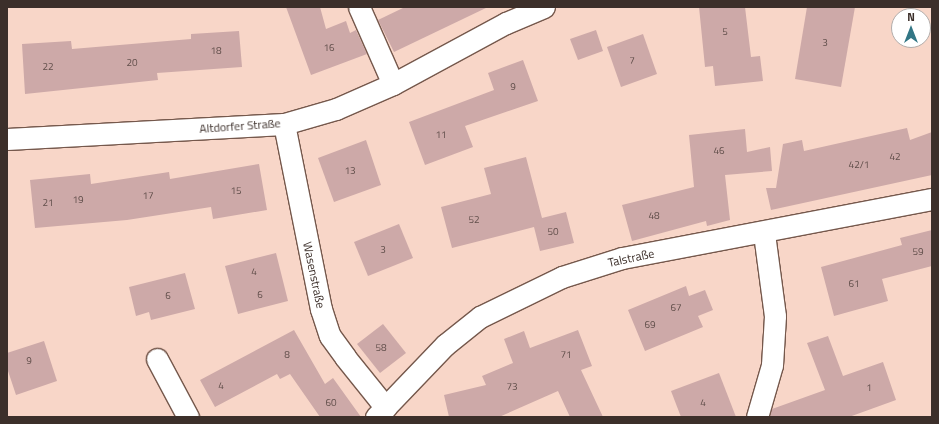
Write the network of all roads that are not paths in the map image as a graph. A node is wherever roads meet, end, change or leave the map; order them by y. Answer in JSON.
{"nodes":[{"id":1,"x":359,"y":7,"type":"edge"},
{"id":2,"x":544,"y":7,"type":"edge"},
{"id":3,"x":394,"y":84,"type":"junction"},
{"id":4,"x":284,"y":124,"type":"junction"},
{"id":5,"x":7,"y":139,"type":"edge"},
{"id":6,"x":932,"y":199,"type":"edge"},
{"id":7,"x":764,"y":234,"type":"junction"},
{"id":8,"x":157,"y":359,"type":"dead end"},
{"id":9,"x":381,"y":412,"type":"edge"},
{"id":10,"x":188,"y":417,"type":"edge"},
{"id":11,"x":757,"y":417,"type":"edge"}],
"edges":[{"from":1,"to":3,"type":"street"},
{"from":2,"to":3,"type":"street","name":"Altdorfer Straße"},
{"from":3,"to":4,"type":"street","name":"Altdorfer Straße"},
{"from":4,"to":5,"type":"street","name":"Altdorfer Straße"},
{"from":4,"to":9,"type":"street","name":"Wasenstraße"},
{"from":6,"to":7,"type":"street","name":"Talstraße"},
{"from":7,"to":9,"type":"street","name":"Talstraße"},
{"from":7,"to":11,"type":"street"},
{"from":8,"to":10,"type":"street"}]}
